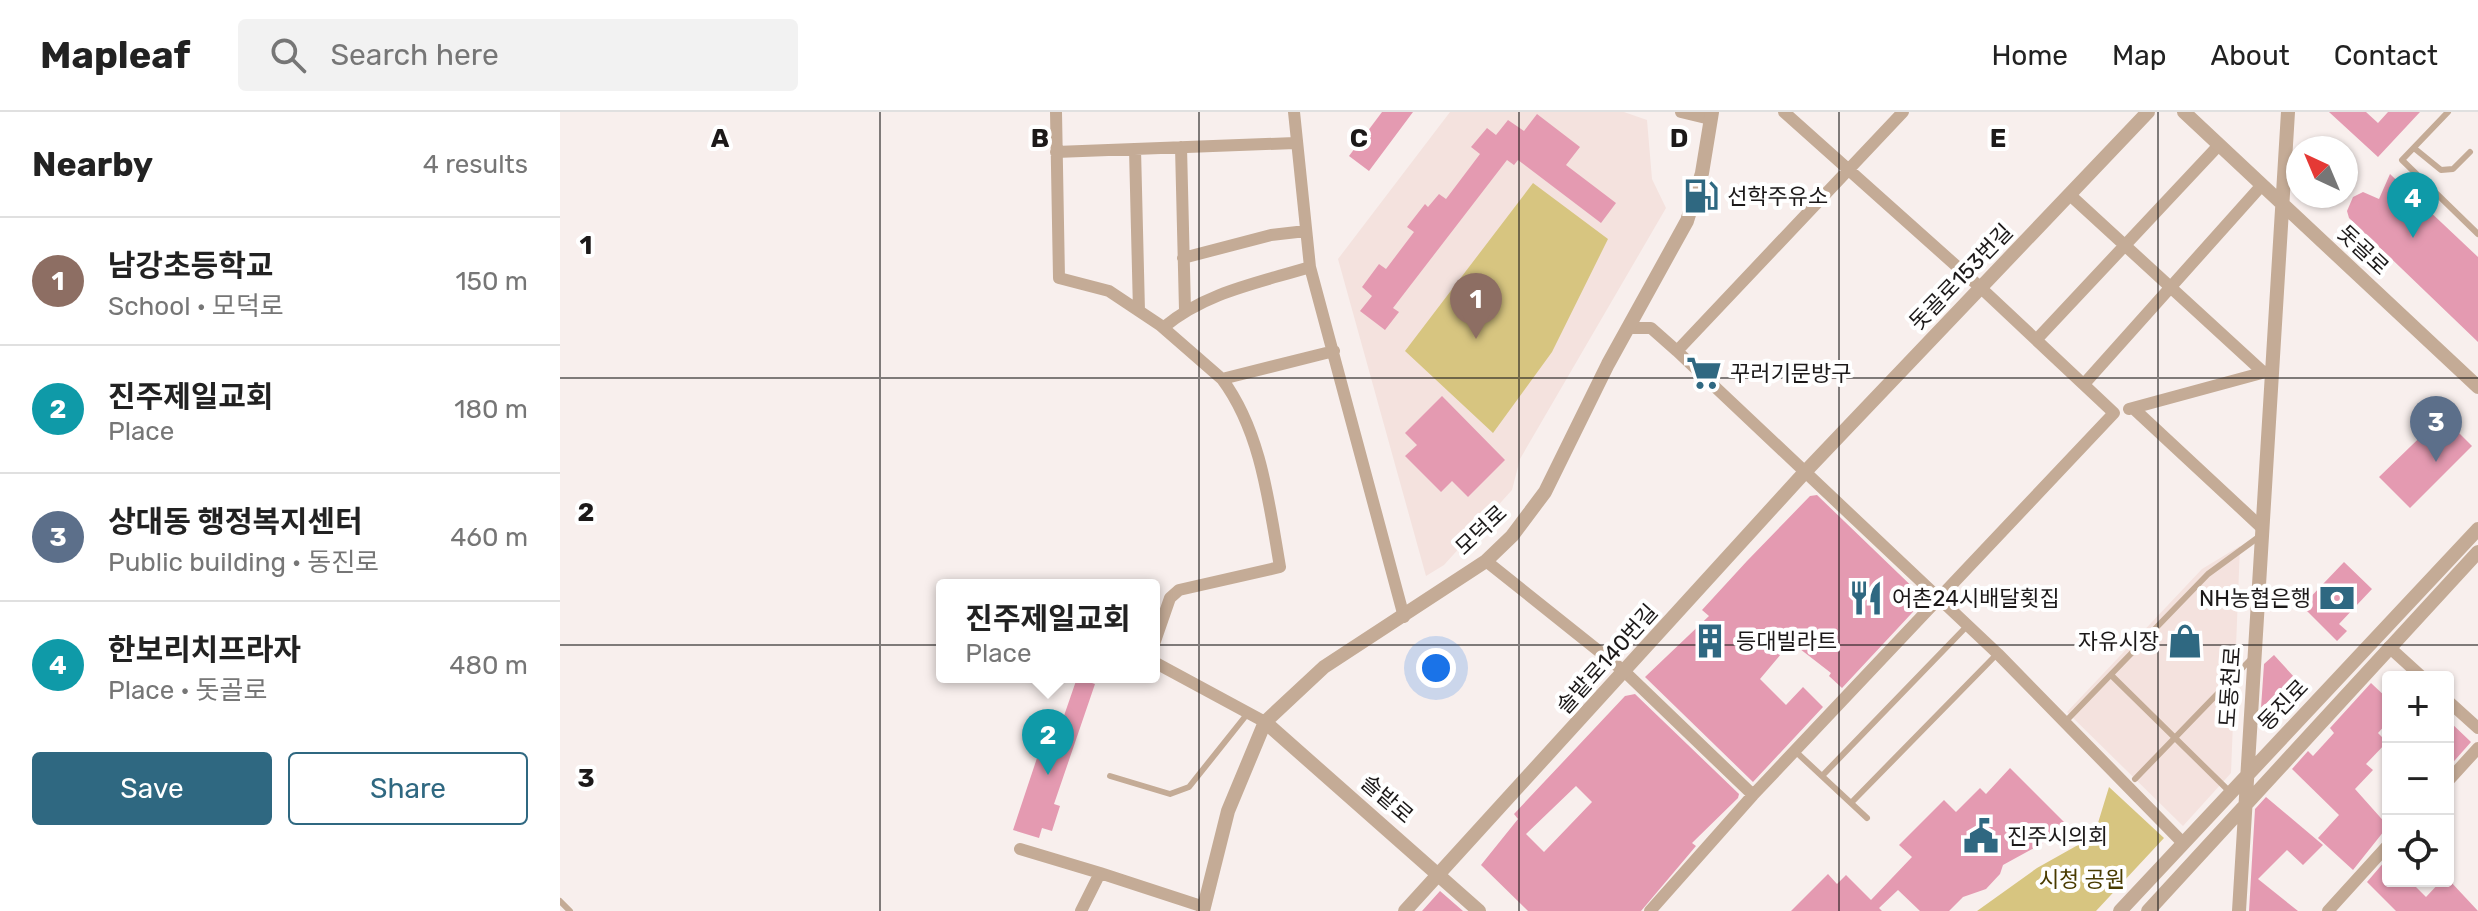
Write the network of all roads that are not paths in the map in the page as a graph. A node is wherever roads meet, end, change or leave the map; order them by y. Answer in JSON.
{"nodes":[{"id":1,"x":1056,"y":112,"type":"edge"},
{"id":2,"x":1294,"y":112,"type":"edge"},
{"id":3,"x":1681,"y":112,"type":"edge"},
{"id":4,"x":1784,"y":112,"type":"edge"},
{"id":5,"x":1903,"y":112,"type":"edge"},
{"id":6,"x":2148,"y":112,"type":"edge"},
{"id":7,"x":2184,"y":112,"type":"edge"},
{"id":8,"x":2288,"y":112,"type":"edge"},
{"id":9,"x":2448,"y":112,"type":"edge"},
{"id":10,"x":1711,"y":116,"type":"edge"},
{"id":11,"x":1295,"y":143,"type":"junction"},
{"id":12,"x":2219,"y":145,"type":"junction"},
{"id":13,"x":1181,"y":147,"type":"junction"},
{"id":14,"x":2414,"y":148,"type":"junction"},
{"id":15,"x":1135,"y":149,"type":"junction"},
{"id":16,"x":1056,"y":152,"type":"junction"},
{"id":17,"x":2470,"y":152,"type":"dead end"},
{"id":18,"x":1850,"y":170,"type":"junction"},
{"id":19,"x":2262,"y":185,"type":"junction"},
{"id":20,"x":2070,"y":195,"type":"junction"},
{"id":21,"x":2284,"y":206,"type":"junction"},
{"id":22,"x":1306,"y":231,"type":"junction"},
{"id":23,"x":2478,"y":234,"type":"edge"},
{"id":24,"x":2126,"y":245,"type":"junction"},
{"id":25,"x":1183,"y":258,"type":"junction"},
{"id":26,"x":1310,"y":267,"type":"junction"},
{"id":27,"x":2172,"y":287,"type":"junction"},
{"id":28,"x":1981,"y":288,"type":"junction"},
{"id":29,"x":1185,"y":310,"type":"junction"},
{"id":30,"x":1139,"y":311,"type":"junction"},
{"id":31,"x":1164,"y":327,"type":"junction"},
{"id":32,"x":1630,"y":328,"type":"junction"},
{"id":33,"x":2037,"y":339,"type":"junction"},
{"id":34,"x":1334,"y":351,"type":"junction"},
{"id":35,"x":1677,"y":351,"type":"junction"},
{"id":36,"x":2268,"y":371,"type":"junction"},
{"id":37,"x":1222,"y":379,"type":"junction"},
{"id":38,"x":2084,"y":384,"type":"junction"},
{"id":39,"x":2478,"y":387,"type":"edge"},
{"id":40,"x":2133,"y":408,"type":"junction"},
{"id":41,"x":2114,"y":413,"type":"junction"},
{"id":42,"x":1805,"y":472,"type":"junction"},
{"id":43,"x":2478,"y":529,"type":"edge"},
{"id":44,"x":2261,"y":532,"type":"junction"},
{"id":45,"x":2478,"y":552,"type":"edge"},
{"id":46,"x":1486,"y":561,"type":"junction"},
{"id":47,"x":1941,"y":599,"type":"junction"},
{"id":48,"x":1404,"y":617,"type":"junction"},
{"id":49,"x":1968,"y":625,"type":"junction"},
{"id":50,"x":1160,"y":627,"type":"edge"},
{"id":51,"x":2389,"y":647,"type":"junction"},
{"id":52,"x":1998,"y":654,"type":"junction"},
{"id":53,"x":2254,"y":656,"type":"junction"},
{"id":54,"x":1160,"y":665,"type":"edge"},
{"id":55,"x":2415,"y":671,"type":"edge"},
{"id":56,"x":1625,"y":672,"type":"junction"},
{"id":57,"x":2111,"y":675,"type":"junction"},
{"id":58,"x":2454,"y":706,"type":"edge"},
{"id":59,"x":1248,"y":713,"type":"junction"},
{"id":60,"x":2066,"y":721,"type":"junction"},
{"id":61,"x":1265,"y":722,"type":"junction"},
{"id":62,"x":2478,"y":728,"type":"edge"},
{"id":63,"x":2175,"y":737,"type":"junction"},
{"id":64,"x":2478,"y":748,"type":"edge"},
{"id":65,"x":1795,"y":751,"type":"junction"},
{"id":66,"x":2454,"y":774,"type":"edge"},
{"id":67,"x":1110,"y":776,"type":"dead end"},
{"id":68,"x":1822,"y":776,"type":"junction"},
{"id":69,"x":2246,"y":776,"type":"junction"},
{"id":70,"x":2135,"y":779,"type":"dead end"},
{"id":71,"x":2230,"y":792,"type":"junction"},
{"id":72,"x":1753,"y":795,"type":"junction"},
{"id":73,"x":1851,"y":803,"type":"junction"},
{"id":74,"x":2245,"y":804,"type":"junction"},
{"id":75,"x":1867,"y":818,"type":"dead end"},
{"id":76,"x":2183,"y":843,"type":"junction"},
{"id":77,"x":1020,"y":849,"type":"dead end"},
{"id":78,"x":2382,"y":852,"type":"edge"},
{"id":79,"x":1100,"y":873,"type":"junction"},
{"id":80,"x":1439,"y":873,"type":"junction"},
{"id":81,"x":560,"y":901,"type":"edge"},
{"id":82,"x":1203,"y":909,"type":"edge"},
{"id":83,"x":570,"y":911,"type":"edge"},
{"id":84,"x":1081,"y":911,"type":"edge"},
{"id":85,"x":1405,"y":911,"type":"edge"},
{"id":86,"x":1479,"y":911,"type":"edge"},
{"id":87,"x":1650,"y":911,"type":"edge"},
{"id":88,"x":2120,"y":911,"type":"edge"},
{"id":89,"x":2148,"y":911,"type":"edge"},
{"id":90,"x":2239,"y":911,"type":"edge"},
{"id":91,"x":2328,"y":911,"type":"edge"}],
"edges":[{"from":1,"to":16,"type":"street"},
{"from":2,"to":11,"type":"street"},
{"from":3,"to":10,"type":"street"},
{"from":4,"to":18,"type":"street"},
{"from":5,"to":18,"type":"street"},
{"from":6,"to":20,"type":"street","name":"돗골로153번길"},
{"from":7,"to":12,"type":"street","name":"돗골로"},
{"from":8,"to":21,"type":"street","name":"도동천로"},
{"from":9,"to":14,"type":"lane"},
{"from":10,"to":32,"type":"street","name":"모덕로"},
{"from":11,"to":13,"type":"street"},
{"from":11,"to":22,"type":"street"},
{"from":12,"to":19,"type":"street","name":"돗골로"},
{"from":12,"to":24,"type":"street"},
{"from":13,"to":15,"type":"street"},
{"from":13,"to":25,"type":"street"},
{"from":14,"to":17,"type":"lane"},
{"from":14,"to":23,"type":"lane"},
{"from":15,"to":16,"type":"street"},
{"from":15,"to":30,"type":"street"},
{"from":16,"to":30,"type":"street"},
{"from":18,"to":28,"type":"street"},
{"from":18,"to":35,"type":"street"},
{"from":19,"to":21,"type":"street","name":"돗골로"},
{"from":19,"to":27,"type":"street"},
{"from":20,"to":24,"type":"street"},
{"from":20,"to":28,"type":"street","name":"돗골로153번길"},
{"from":21,"to":36,"type":"street","name":"도동천로"},
{"from":21,"to":39,"type":"street","name":"돗골로"},
{"from":22,"to":25,"type":"street"},
{"from":22,"to":26,"type":"street"},
{"from":24,"to":27,"type":"street"},
{"from":24,"to":33,"type":"street"},
{"from":25,"to":29,"type":"street"},
{"from":26,"to":29,"type":"street"},
{"from":26,"to":34,"type":"street"},
{"from":27,"to":36,"type":"street"},
{"from":27,"to":38,"type":"street"},
{"from":28,"to":33,"type":"street"},
{"from":28,"to":42,"type":"street","name":"돗골로153번길"},
{"from":29,"to":31,"type":"street"},
{"from":30,"to":31,"type":"street"},
{"from":31,"to":37,"type":"street"},
{"from":32,"to":35,"type":"street"},
{"from":32,"to":46,"type":"street","name":"모덕로"},
{"from":33,"to":38,"type":"street"},
{"from":34,"to":37,"type":"street"},
{"from":34,"to":48,"type":"street"},
{"from":35,"to":42,"type":"street"},
{"from":36,"to":40,"type":"street"},
{"from":36,"to":44,"type":"street","name":"도동천로"},
{"from":37,"to":50,"type":"street"},
{"from":38,"to":41,"type":"street"},
{"from":40,"to":41,"type":"street"},
{"from":40,"to":44,"type":"street"},
{"from":41,"to":47,"type":"street"},
{"from":42,"to":47,"type":"street"},
{"from":42,"to":56,"type":"street","name":"솔밭로140번길"},
{"from":43,"to":69,"type":"street","name":"동진로"},
{"from":44,"to":53,"type":"street","name":"도동천로"},
{"from":44,"to":57,"type":"lane"},
{"from":45,"to":51,"type":"street","name":"동진로"},
{"from":46,"to":48,"type":"street","name":"모덕로"},
{"from":46,"to":56,"type":"street"},
{"from":47,"to":49,"type":"street"},
{"from":47,"to":65,"type":"street"},
{"from":48,"to":61,"type":"street","name":"모덕로"},
{"from":49,"to":52,"type":"street"},
{"from":49,"to":68,"type":"lane"},
{"from":51,"to":55,"type":"street"},
{"from":51,"to":74,"type":"street","name":"동진로"},
{"from":52,"to":60,"type":"street"},
{"from":52,"to":73,"type":"lane"},
{"from":53,"to":63,"type":"lane"},
{"from":53,"to":69,"type":"street","name":"도동천로"},
{"from":54,"to":59,"type":"street"},
{"from":56,"to":72,"type":"street"},
{"from":56,"to":80,"type":"street","name":"솔밭로140번길"},
{"from":57,"to":60,"type":"lane"},
{"from":57,"to":63,"type":"lane"},
{"from":58,"to":62,"type":"street"},
{"from":59,"to":61,"type":"street"},
{"from":59,"to":67,"type":"lane"},
{"from":60,"to":76,"type":"street"},
{"from":61,"to":80,"type":"street","name":"솔밭로"},
{"from":61,"to":82,"type":"street","name":"모덕로"},
{"from":63,"to":70,"type":"lane"},
{"from":63,"to":71,"type":"lane"},
{"from":64,"to":66,"type":"street"},
{"from":65,"to":68,"type":"lane"},
{"from":65,"to":72,"type":"street"},
{"from":68,"to":73,"type":"lane"},
{"from":69,"to":71,"type":"street","name":"동진로"},
{"from":69,"to":74,"type":"street","name":"도동천로"},
{"from":71,"to":76,"type":"street","name":"동진로"},
{"from":72,"to":87,"type":"street"},
{"from":73,"to":75,"type":"lane"},
{"from":74,"to":89,"type":"street","name":"동진로"},
{"from":74,"to":90,"type":"street","name":"도동천로"},
{"from":76,"to":88,"type":"street","name":"동진로"},
{"from":77,"to":79,"type":"street"},
{"from":78,"to":91,"type":"street"},
{"from":79,"to":82,"type":"street"},
{"from":79,"to":84,"type":"street"},
{"from":80,"to":85,"type":"street","name":"솔밭로140번길"},
{"from":80,"to":86,"type":"street","name":"솔밭로"},
{"from":81,"to":83,"type":"lane"}]}
